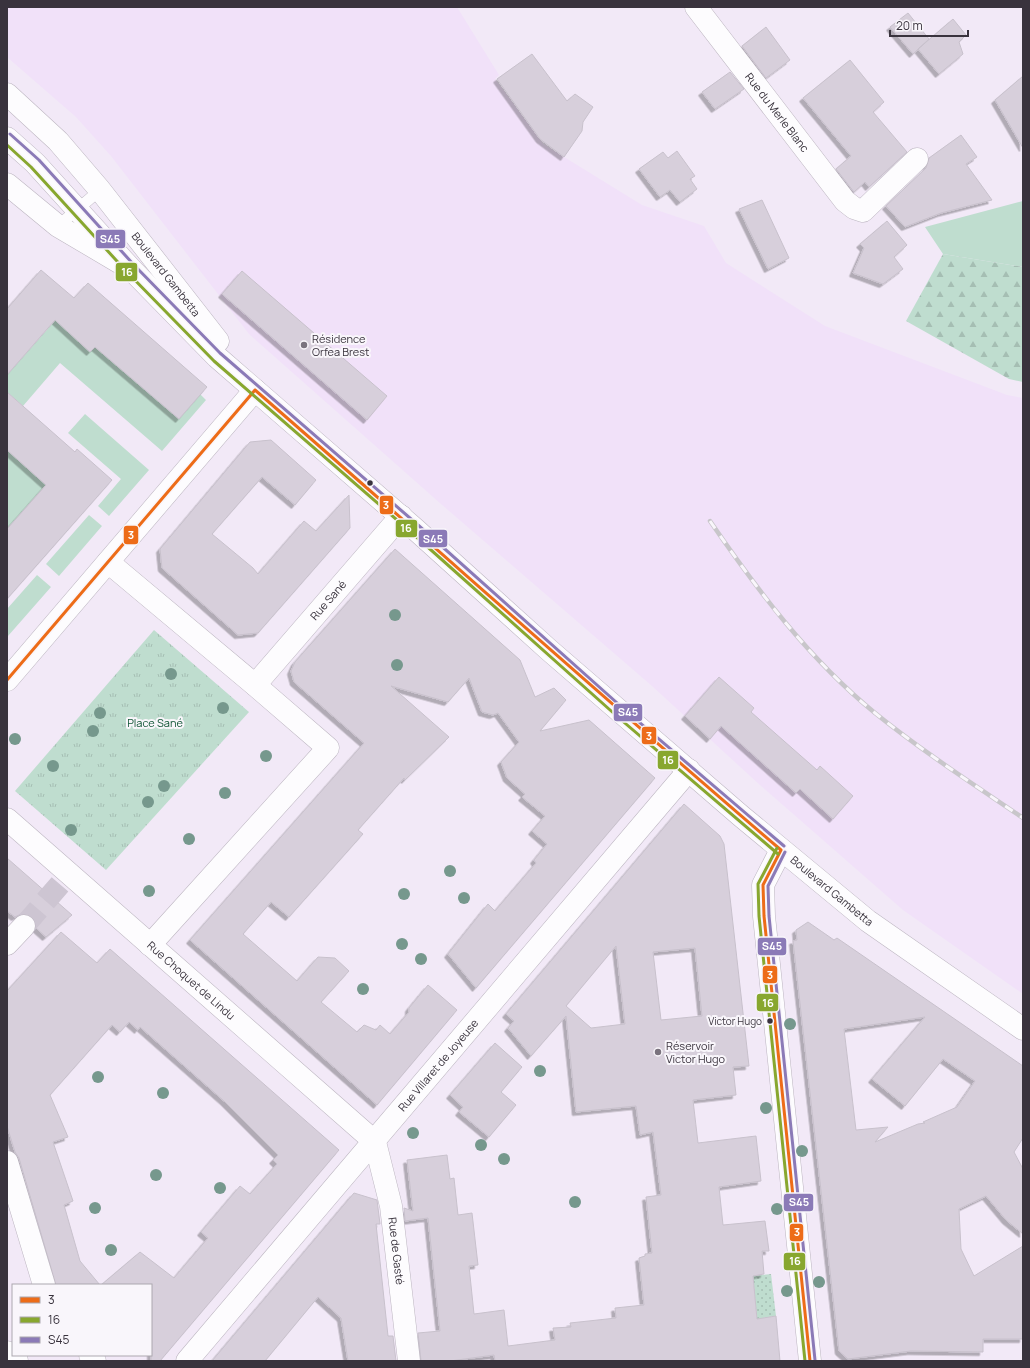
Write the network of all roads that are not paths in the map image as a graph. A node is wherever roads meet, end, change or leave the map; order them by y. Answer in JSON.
{"nodes":[{"id":1,"x":696,"y":7,"type":"edge"},
{"id":2,"x":7,"y":94,"type":"edge"},
{"id":3,"x":7,"y":138,"type":"edge"},
{"id":4,"x":917,"y":159,"type":"dead end"},
{"id":5,"x":7,"y":184,"type":"edge"},
{"id":6,"x":100,"y":190,"type":"junction"},
{"id":7,"x":77,"y":209,"type":"junction"},
{"id":8,"x":58,"y":226,"type":"junction"},
{"id":9,"x":130,"y":268,"type":"junction"},
{"id":10,"x":255,"y":390,"type":"junction"},
{"id":11,"x":401,"y":516,"type":"junction"},
{"id":12,"x":108,"y":562,"type":"junction"},
{"id":13,"x":7,"y":680,"type":"edge"},
{"id":14,"x":255,"y":685,"type":"junction"},
{"id":15,"x":689,"y":770,"type":"junction"},
{"id":16,"x":7,"y":819,"type":"edge"},
{"id":17,"x":781,"y":850,"type":"junction"},
{"id":18,"x":24,"y":926,"type":"tunnel mouth"},
{"id":19,"x":7,"y":944,"type":"edge"},
{"id":20,"x":150,"y":945,"type":"junction"},
{"id":21,"x":1023,"y":1029,"type":"edge"},
{"id":22,"x":375,"y":1142,"type":"junction"},
{"id":23,"x":7,"y":1162,"type":"edge"},
{"id":24,"x":44,"y":1284,"type":"edge"},
{"id":25,"x":7,"y":1352,"type":"edge"},
{"id":26,"x":17,"y":1361,"type":"edge"},
{"id":27,"x":188,"y":1361,"type":"edge"},
{"id":28,"x":409,"y":1361,"type":"edge"},
{"id":29,"x":810,"y":1361,"type":"edge"}],
"edges":[{"from":1,"to":4,"type":"street","name":"Rue du Merle Blanc"},
{"from":2,"to":6,"type":"street","name":"Boulevard Gambetta"},
{"from":3,"to":7,"type":"street","name":"Boulevard Gambetta"},
{"from":5,"to":8,"type":"street"},
{"from":6,"to":7,"type":"lane"},
{"from":6,"to":10,"type":"street","name":"Boulevard Gambetta"},
{"from":7,"to":8,"type":"lane"},
{"from":7,"to":9,"type":"street","name":"Boulevard Gambetta"},
{"from":8,"to":9,"type":"street"},
{"from":9,"to":10,"type":"street","name":"Boulevard Gambetta"},
{"from":10,"to":11,"type":"street","name":"Boulevard Gambetta"},
{"from":10,"to":12,"type":"street"},
{"from":11,"to":14,"type":"street","name":"Rue Sané"},
{"from":11,"to":15,"type":"street","name":"Boulevard Gambetta"},
{"from":12,"to":13,"type":"street"},
{"from":12,"to":14,"type":"street"},
{"from":14,"to":20,"type":"street"},
{"from":15,"to":17,"type":"street","name":"Boulevard Gambetta"},
{"from":15,"to":22,"type":"street","name":"Rue Villaret de Joyeuse"},
{"from":16,"to":20,"type":"street","name":"Rue Choquet de Lindu"},
{"from":17,"to":21,"type":"street","name":"Boulevard Gambetta"},
{"from":17,"to":29,"type":"street"},
{"from":18,"to":19,"type":"street"},
{"from":20,"to":22,"type":"street","name":"Rue Choquet de Lindu"},
{"from":22,"to":27,"type":"street","name":"Rue Villaret de Joyeuse"},
{"from":22,"to":28,"type":"street","name":"Rue de Gasté"},
{"from":23,"to":24,"type":"street"},
{"from":25,"to":26,"type":"street"}]}
